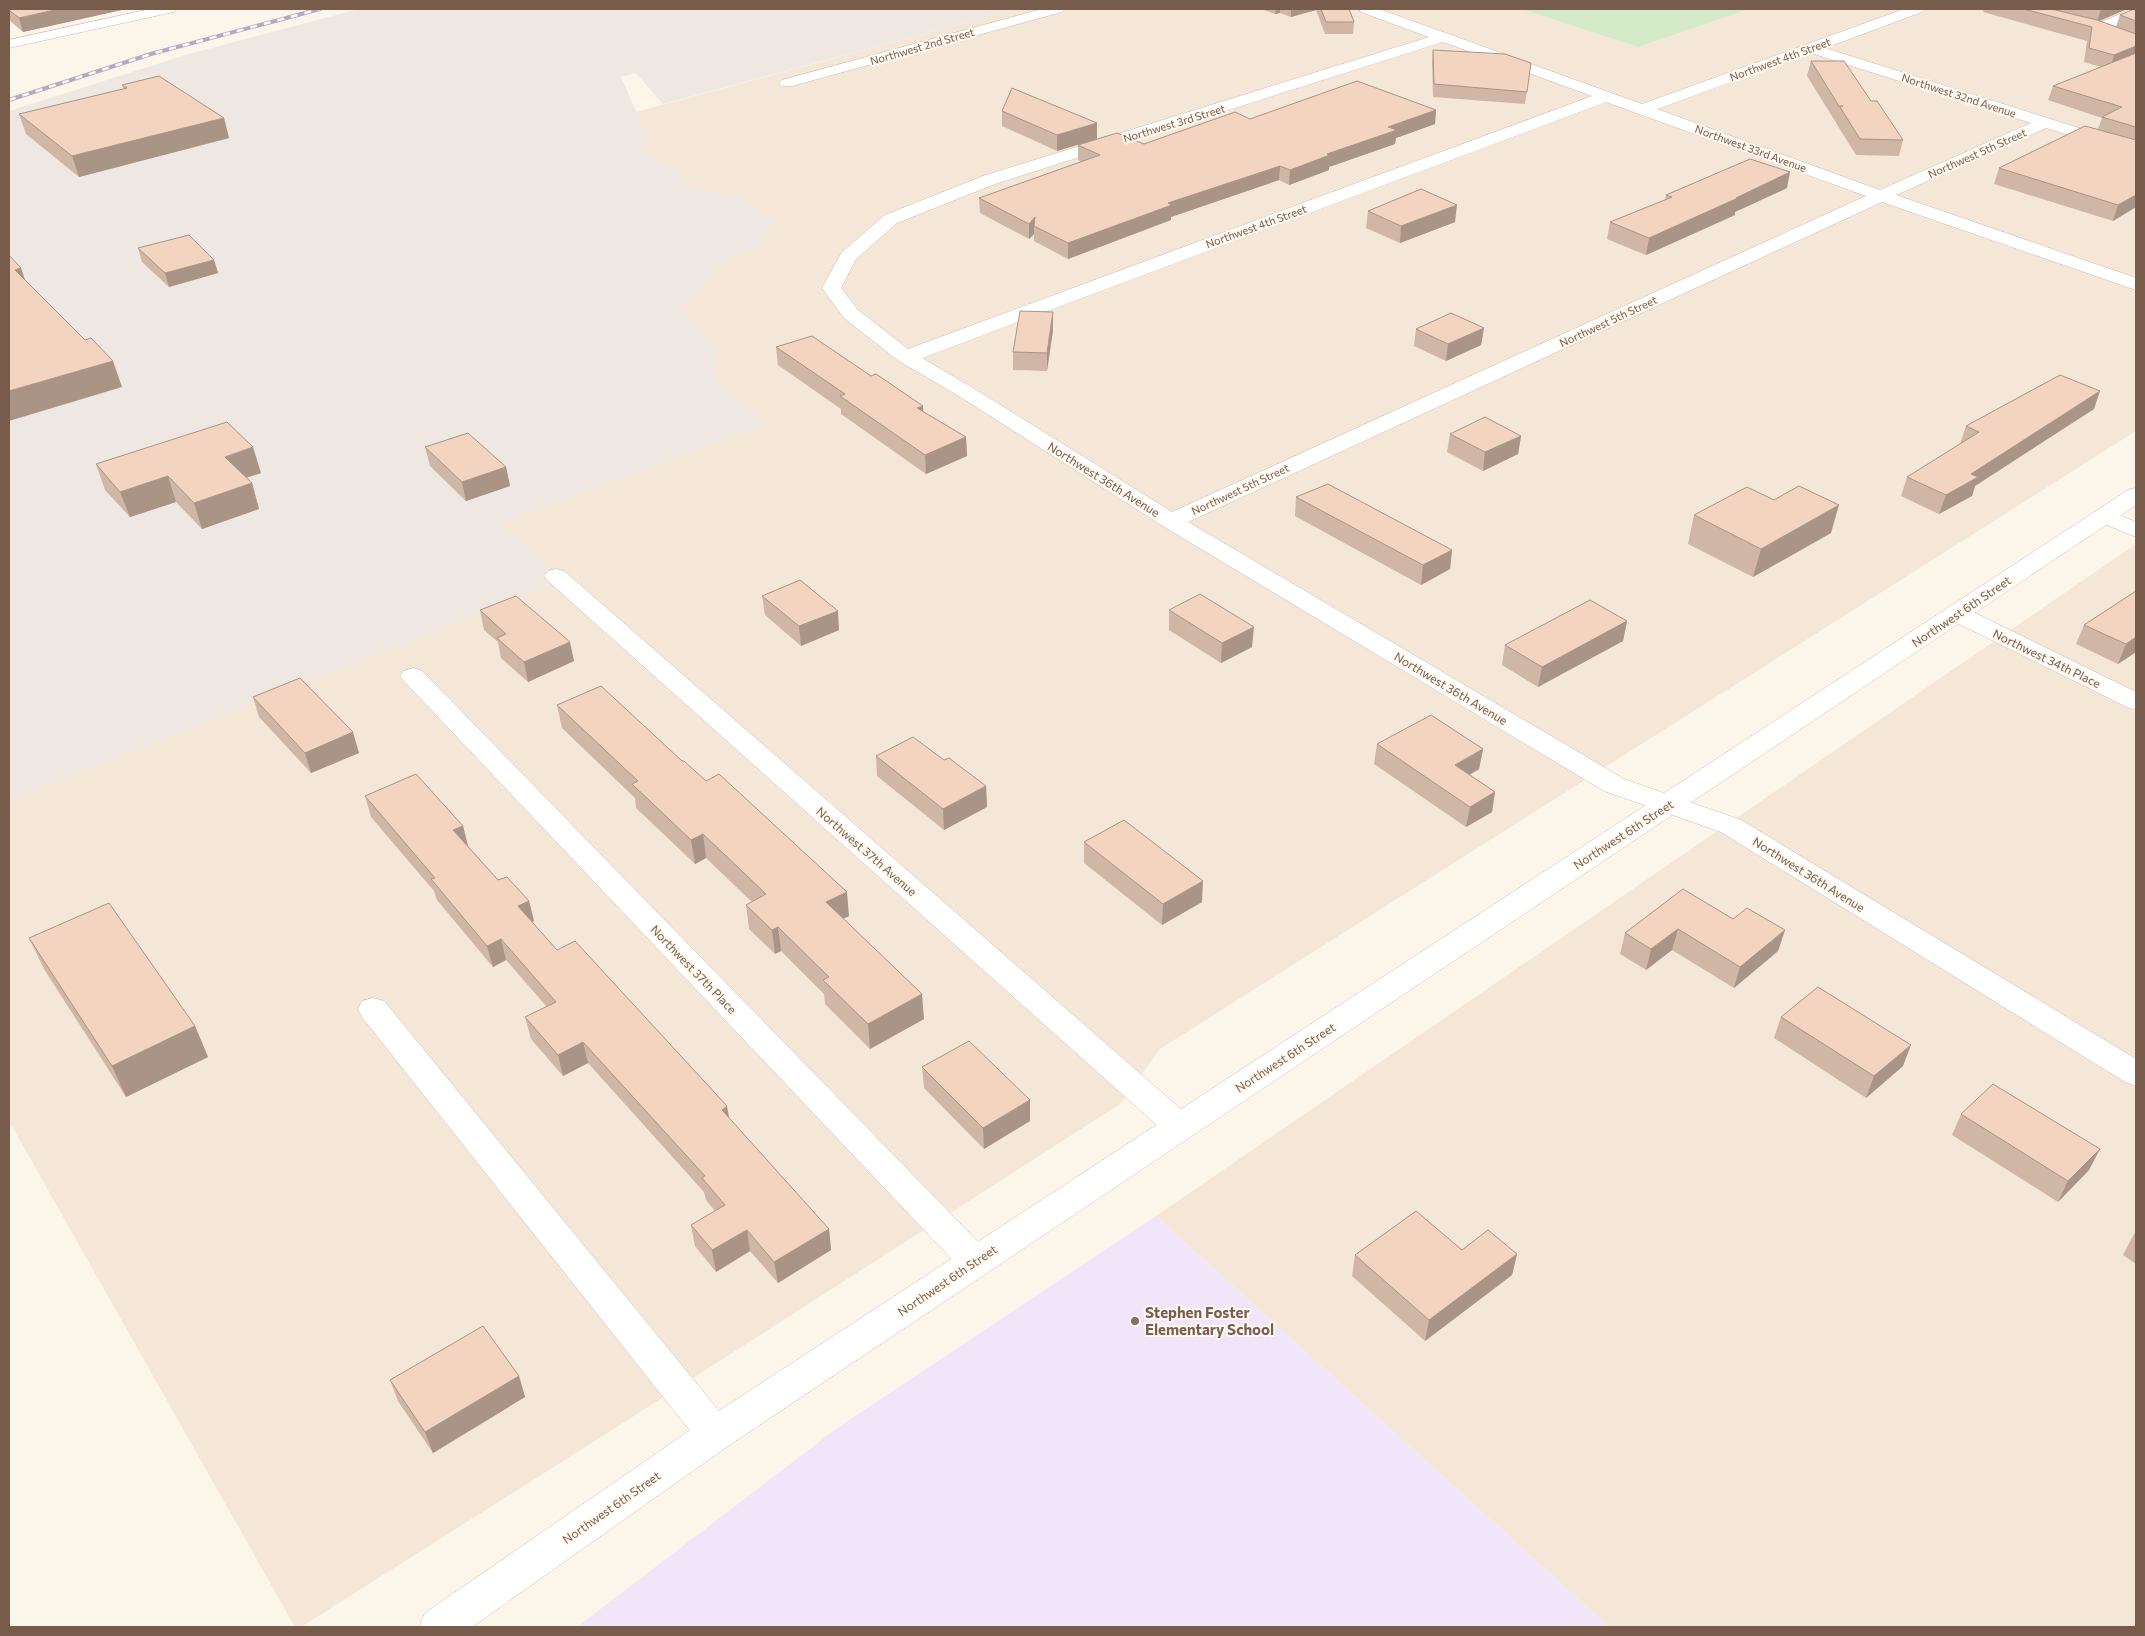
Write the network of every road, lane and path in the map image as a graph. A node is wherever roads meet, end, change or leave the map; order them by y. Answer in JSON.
{"nodes":[{"id":1,"x":169,"y":9,"type":"edge"},
{"id":2,"x":1057,"y":9,"type":"edge"},
{"id":3,"x":1366,"y":9,"type":"edge"},
{"id":4,"x":1917,"y":9,"type":"edge"},
{"id":5,"x":2136,"y":12,"type":"edge"},
{"id":6,"x":2081,"y":24,"type":"edge"},
{"id":7,"x":2098,"y":29,"type":"junction"},
{"id":8,"x":2114,"y":35,"type":"edge"},
{"id":9,"x":1443,"y":37,"type":"junction"},
{"id":10,"x":9,"y":44,"type":"edge"},
{"id":11,"x":1811,"y":48,"type":"junction"},
{"id":12,"x":787,"y":83,"type":"dead end"},
{"id":13,"x":1607,"y":96,"type":"junction"},
{"id":14,"x":1643,"y":109,"type":"junction"},
{"id":15,"x":2046,"y":122,"type":"junction"},
{"id":16,"x":2136,"y":151,"type":"edge"},
{"id":17,"x":1881,"y":196,"type":"junction"},
{"id":18,"x":858,"y":248,"type":"joint"},
{"id":19,"x":2136,"y":284,"type":"edge"},
{"id":20,"x":906,"y":357,"type":"junction"},
{"id":21,"x":2136,"y":495,"type":"edge"},
{"id":22,"x":2104,"y":516,"type":"junction"},
{"id":23,"x":1171,"y":520,"type":"junction"},
{"id":24,"x":2136,"y":530,"type":"edge"},
{"id":25,"x":556,"y":576,"type":"dead end"},
{"id":26,"x":1958,"y":614,"type":"junction"},
{"id":27,"x":413,"y":676,"type":"dead end"},
{"id":28,"x":2136,"y":702,"type":"edge"},
{"id":29,"x":1669,"y":804,"type":"junction"},
{"id":30,"x":373,"y":1009,"type":"dead end"},
{"id":31,"x":2136,"y":1074,"type":"edge"},
{"id":32,"x":1179,"y":1126,"type":"junction"},
{"id":33,"x":975,"y":1261,"type":"junction"},
{"id":34,"x":715,"y":1434,"type":"junction"},
{"id":35,"x":439,"y":1627,"type":"edge"}],
"edges":[{"from":1,"to":10,"type":"street"},
{"from":2,"to":12,"type":"street","name":"Northwest 2nd Street"},
{"from":3,"to":9,"type":"street","name":"Northwest 33rd Avenue"},
{"from":4,"to":11,"type":"street","name":"Northwest 4th Street"},
{"from":5,"to":7,"type":"street"},
{"from":6,"to":7,"type":"street"},
{"from":7,"to":8,"type":"street"},
{"from":9,"to":13,"type":"street","name":"Northwest 33rd Avenue"},
{"from":9,"to":18,"type":"street","name":"Northwest 3rd Street"},
{"from":11,"to":14,"type":"street","name":"Northwest 4th Street"},
{"from":11,"to":15,"type":"street","name":"Northwest 32nd Avenue"},
{"from":13,"to":14,"type":"street","name":"Northwest 33rd Avenue"},
{"from":13,"to":20,"type":"street","name":"Northwest 4th Street"},
{"from":14,"to":17,"type":"street","name":"Northwest 33rd Avenue"},
{"from":15,"to":16,"type":"street","name":"Northwest 32nd Avenue"},
{"from":15,"to":17,"type":"street","name":"Northwest 5th Street"},
{"from":17,"to":19,"type":"street","name":"Northwest 33rd Avenue"},
{"from":17,"to":23,"type":"street","name":"Northwest 5th Street"},
{"from":18,"to":20,"type":"street","name":"Northwest 36th Avenue"},
{"from":20,"to":23,"type":"street","name":"Northwest 36th Avenue"},
{"from":21,"to":22,"type":"street","name":"Northwest 6th Street"},
{"from":22,"to":24,"type":"street"},
{"from":22,"to":26,"type":"street","name":"Northwest 6th Street"},
{"from":23,"to":29,"type":"street","name":"Northwest 36th Avenue"},
{"from":25,"to":32,"type":"street","name":"Northwest 37th Avenue"},
{"from":26,"to":28,"type":"street","name":"Northwest 34th Place"},
{"from":26,"to":29,"type":"street","name":"Northwest 6th Street"},
{"from":27,"to":33,"type":"street","name":"Northwest 37th Place"},
{"from":29,"to":31,"type":"street","name":"Northwest 36th Avenue"},
{"from":29,"to":32,"type":"street","name":"Northwest 6th Street"},
{"from":30,"to":34,"type":"street"},
{"from":32,"to":33,"type":"street","name":"Northwest 6th Street"},
{"from":33,"to":34,"type":"street","name":"Northwest 6th Street"},
{"from":34,"to":35,"type":"street","name":"Northwest 6th Street"}]}
